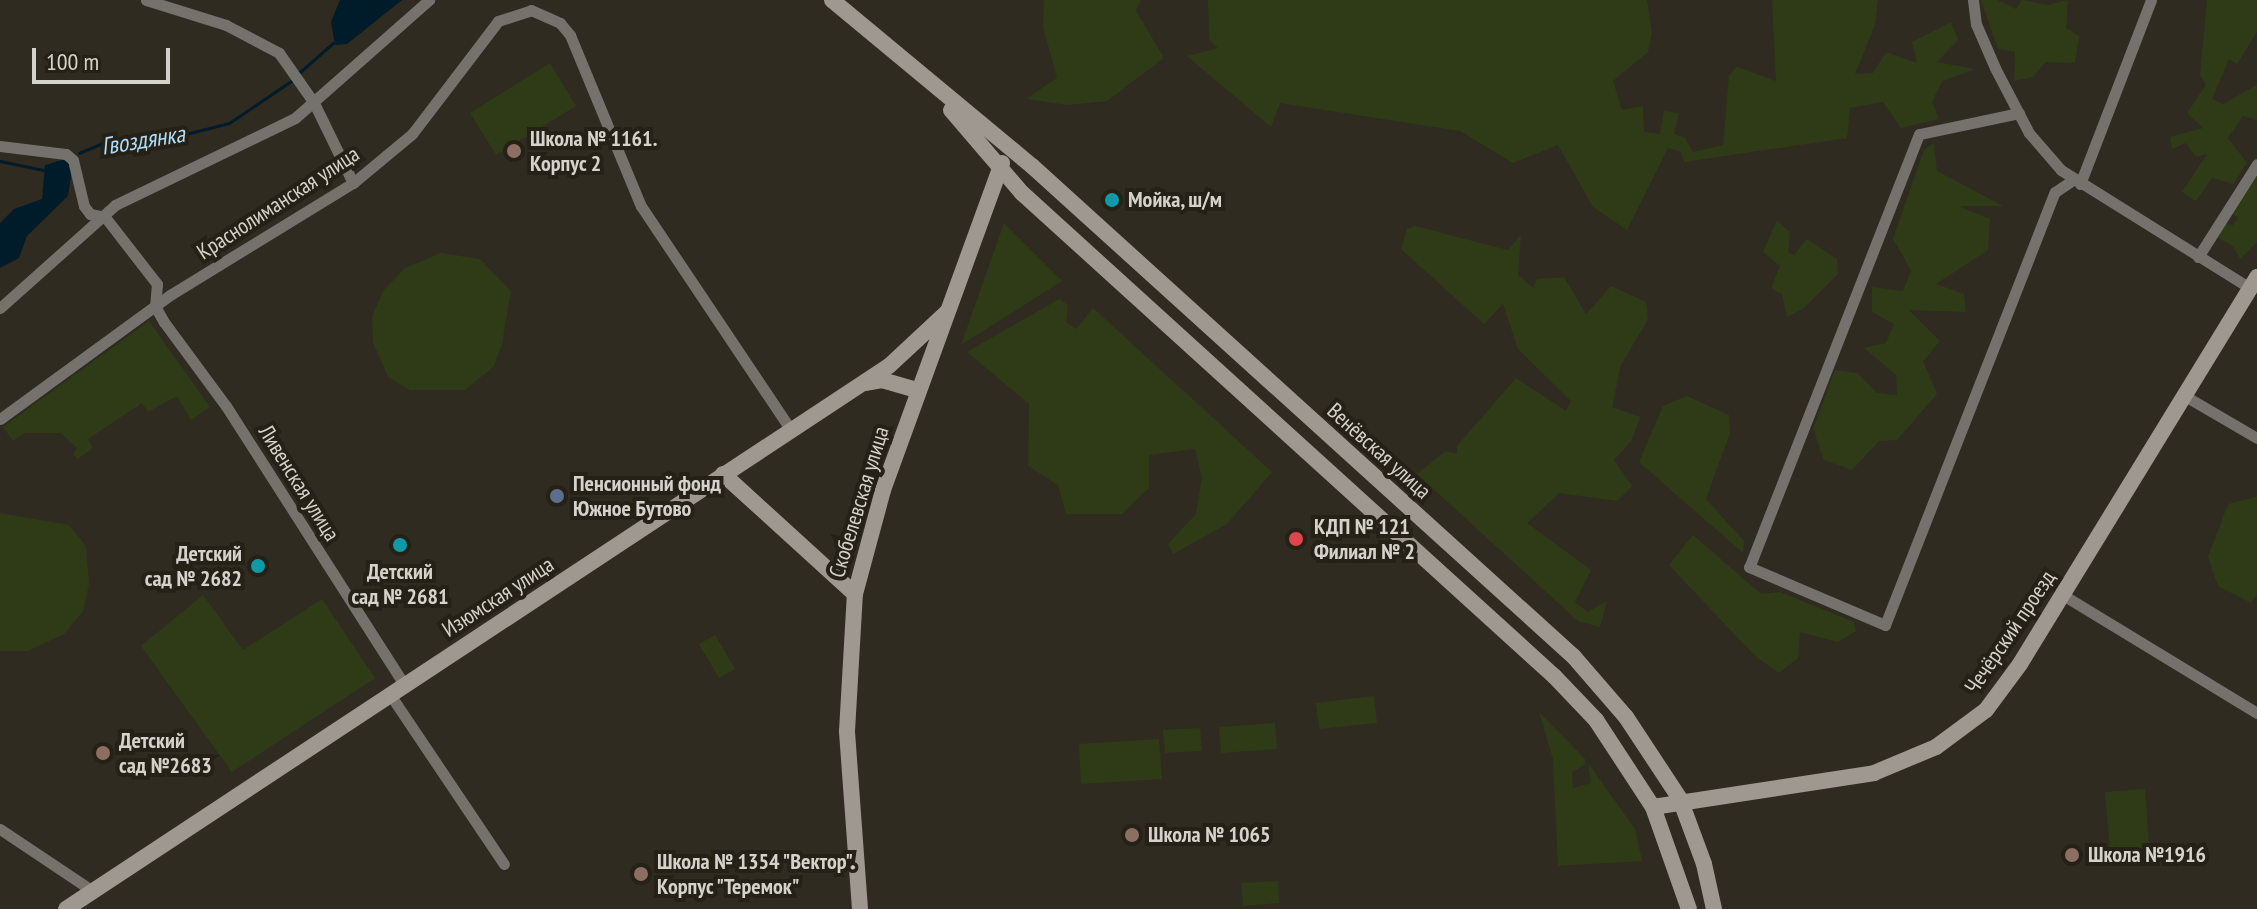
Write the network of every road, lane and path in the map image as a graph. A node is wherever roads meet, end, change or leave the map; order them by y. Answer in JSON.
{"nodes":[{"id":1,"x":146,"y":0,"type":"edge"},
{"id":2,"x":429,"y":0,"type":"edge"},
{"id":3,"x":832,"y":0,"type":"edge"},
{"id":4,"x":1973,"y":0,"type":"edge"},
{"id":5,"x":2151,"y":0,"type":"edge"},
{"id":6,"x":932,"y":87,"type":"junction"},
{"id":7,"x":314,"y":103,"type":"junction"},
{"id":8,"x":2019,"y":113,"type":"junction"},
{"id":9,"x":1001,"y":141,"type":"junction"},
{"id":10,"x":0,"y":146,"type":"edge"},
{"id":11,"x":2257,"y":164,"type":"edge"},
{"id":12,"x":1032,"y":166,"type":"junction"},
{"id":13,"x":1000,"y":172,"type":"junction"},
{"id":14,"x":2077,"y":182,"type":"junction"},
{"id":15,"x":353,"y":183,"type":"junction"},
{"id":16,"x":1022,"y":193,"type":"junction"},
{"id":17,"x":987,"y":203,"type":"junction"},
{"id":18,"x":105,"y":217,"type":"junction"},
{"id":19,"x":2198,"y":257,"type":"junction"},
{"id":20,"x":2254,"y":282,"type":"edge"},
{"id":21,"x":155,"y":306,"type":"junction"},
{"id":22,"x":0,"y":308,"type":"edge"},
{"id":23,"x":946,"y":313,"type":"junction"},
{"id":24,"x":862,"y":383,"type":"junction"},
{"id":25,"x":918,"y":390,"type":"junction"},
{"id":26,"x":2185,"y":396,"type":"junction"},
{"id":27,"x":0,"y":419,"type":"edge"},
{"id":28,"x":791,"y":430,"type":"junction"},
{"id":29,"x":2257,"y":438,"type":"edge"},
{"id":30,"x":1337,"y":443,"type":"junction"},
{"id":31,"x":1318,"y":462,"type":"junction"},
{"id":32,"x":723,"y":474,"type":"junction"},
{"id":33,"x":1389,"y":490,"type":"junction"},
{"id":34,"x":1372,"y":512,"type":"junction"},
{"id":35,"x":855,"y":594,"type":"junction"},
{"id":36,"x":2063,"y":595,"type":"junction"},
{"id":37,"x":404,"y":684,"type":"junction"},
{"id":38,"x":389,"y":693,"type":"junction"},
{"id":39,"x":2257,"y":713,"type":"edge"},
{"id":40,"x":1680,"y":799,"type":"junction"},
{"id":41,"x":1653,"y":807,"type":"junction"},
{"id":42,"x":0,"y":829,"type":"edge"},
{"id":43,"x":504,"y":864,"type":"dead end"},
{"id":44,"x":91,"y":890,"type":"junction"},
{"id":45,"x":66,"y":909,"type":"edge"},
{"id":46,"x":860,"y":909,"type":"edge"},
{"id":47,"x":1689,"y":909,"type":"edge"},
{"id":48,"x":1714,"y":909,"type":"edge"}],
"edges":[{"from":1,"to":7,"type":"street"},
{"from":2,"to":7,"type":"street"},
{"from":3,"to":6,"type":"street","name":"Венёвская улица"},
{"from":4,"to":8,"type":"street"},
{"from":5,"to":14,"type":"street"},
{"from":6,"to":9,"type":"street","name":"Венёвская улица"},
{"from":6,"to":13,"type":"street","name":"Венёвская улица"},
{"from":7,"to":15,"type":"street"},
{"from":7,"to":18,"type":"street"},
{"from":8,"to":14,"type":"street"},
{"from":8,"to":14,"type":"street"},
{"from":9,"to":12,"type":"street","name":"Венёвская улица"},
{"from":9,"to":13,"type":"street"},
{"from":10,"to":18,"type":"street"},
{"from":11,"to":19,"type":"street"},
{"from":12,"to":13,"type":"street"},
{"from":12,"to":30,"type":"street","name":"Венёвская улица"},
{"from":13,"to":16,"type":"street","name":"Венёвская улица"},
{"from":13,"to":17,"type":"street","name":"Скобелевская улица"},
{"from":14,"to":19,"type":"street"},
{"from":15,"to":21,"type":"street","name":"Краснолиманская улица"},
{"from":15,"to":28,"type":"street","name":"Краснолиманская улица"},
{"from":16,"to":17,"type":"street"},
{"from":16,"to":31,"type":"street","name":"Венёвская улица"},
{"from":17,"to":23,"type":"street","name":"Скобелевская улица"},
{"from":18,"to":21,"type":"street"},
{"from":18,"to":22,"type":"street"},
{"from":19,"to":20,"type":"street"},
{"from":20,"to":26,"type":"street","name":"Чечёрский проезд"},
{"from":21,"to":27,"type":"street","name":"Краснолиманская улица"},
{"from":21,"to":37,"type":"street","name":"Ливенская улица"},
{"from":23,"to":24,"type":"street","name":"Изюмская улица"},
{"from":23,"to":25,"type":"street","name":"Скобелевская улица"},
{"from":24,"to":25,"type":"street"},
{"from":24,"to":28,"type":"street","name":"Изюмская улица"},
{"from":25,"to":35,"type":"street","name":"Скобелевская улица"},
{"from":26,"to":29,"type":"street"},
{"from":26,"to":36,"type":"street","name":"Чечёрский проезд"},
{"from":28,"to":32,"type":"street","name":"Изюмская улица"},
{"from":30,"to":31,"type":"street"},
{"from":30,"to":33,"type":"street","name":"Венёвская улица"},
{"from":31,"to":34,"type":"street","name":"Венёвская улица"},
{"from":32,"to":35,"type":"street"},
{"from":32,"to":37,"type":"street","name":"Изюмская улица"},
{"from":33,"to":34,"type":"street"},
{"from":33,"to":40,"type":"street","name":"Венёвская улица"},
{"from":34,"to":41,"type":"street","name":"Венёвская улица"},
{"from":35,"to":46,"type":"street","name":"Скобелевская улица"},
{"from":36,"to":39,"type":"street"},
{"from":36,"to":40,"type":"street","name":"Чечёрский проезд"},
{"from":37,"to":38,"type":"street","name":"Изюмская улица"},
{"from":38,"to":43,"type":"street"},
{"from":38,"to":44,"type":"street","name":"Изюмская улица"},
{"from":40,"to":41,"type":"street","name":"Чечёрский проезд"},
{"from":40,"to":48,"type":"street","name":"Венёвская улица"},
{"from":41,"to":47,"type":"street","name":"Венёвская улица"},
{"from":42,"to":44,"type":"street"},
{"from":44,"to":45,"type":"street","name":"Изюмская улица"}]}
